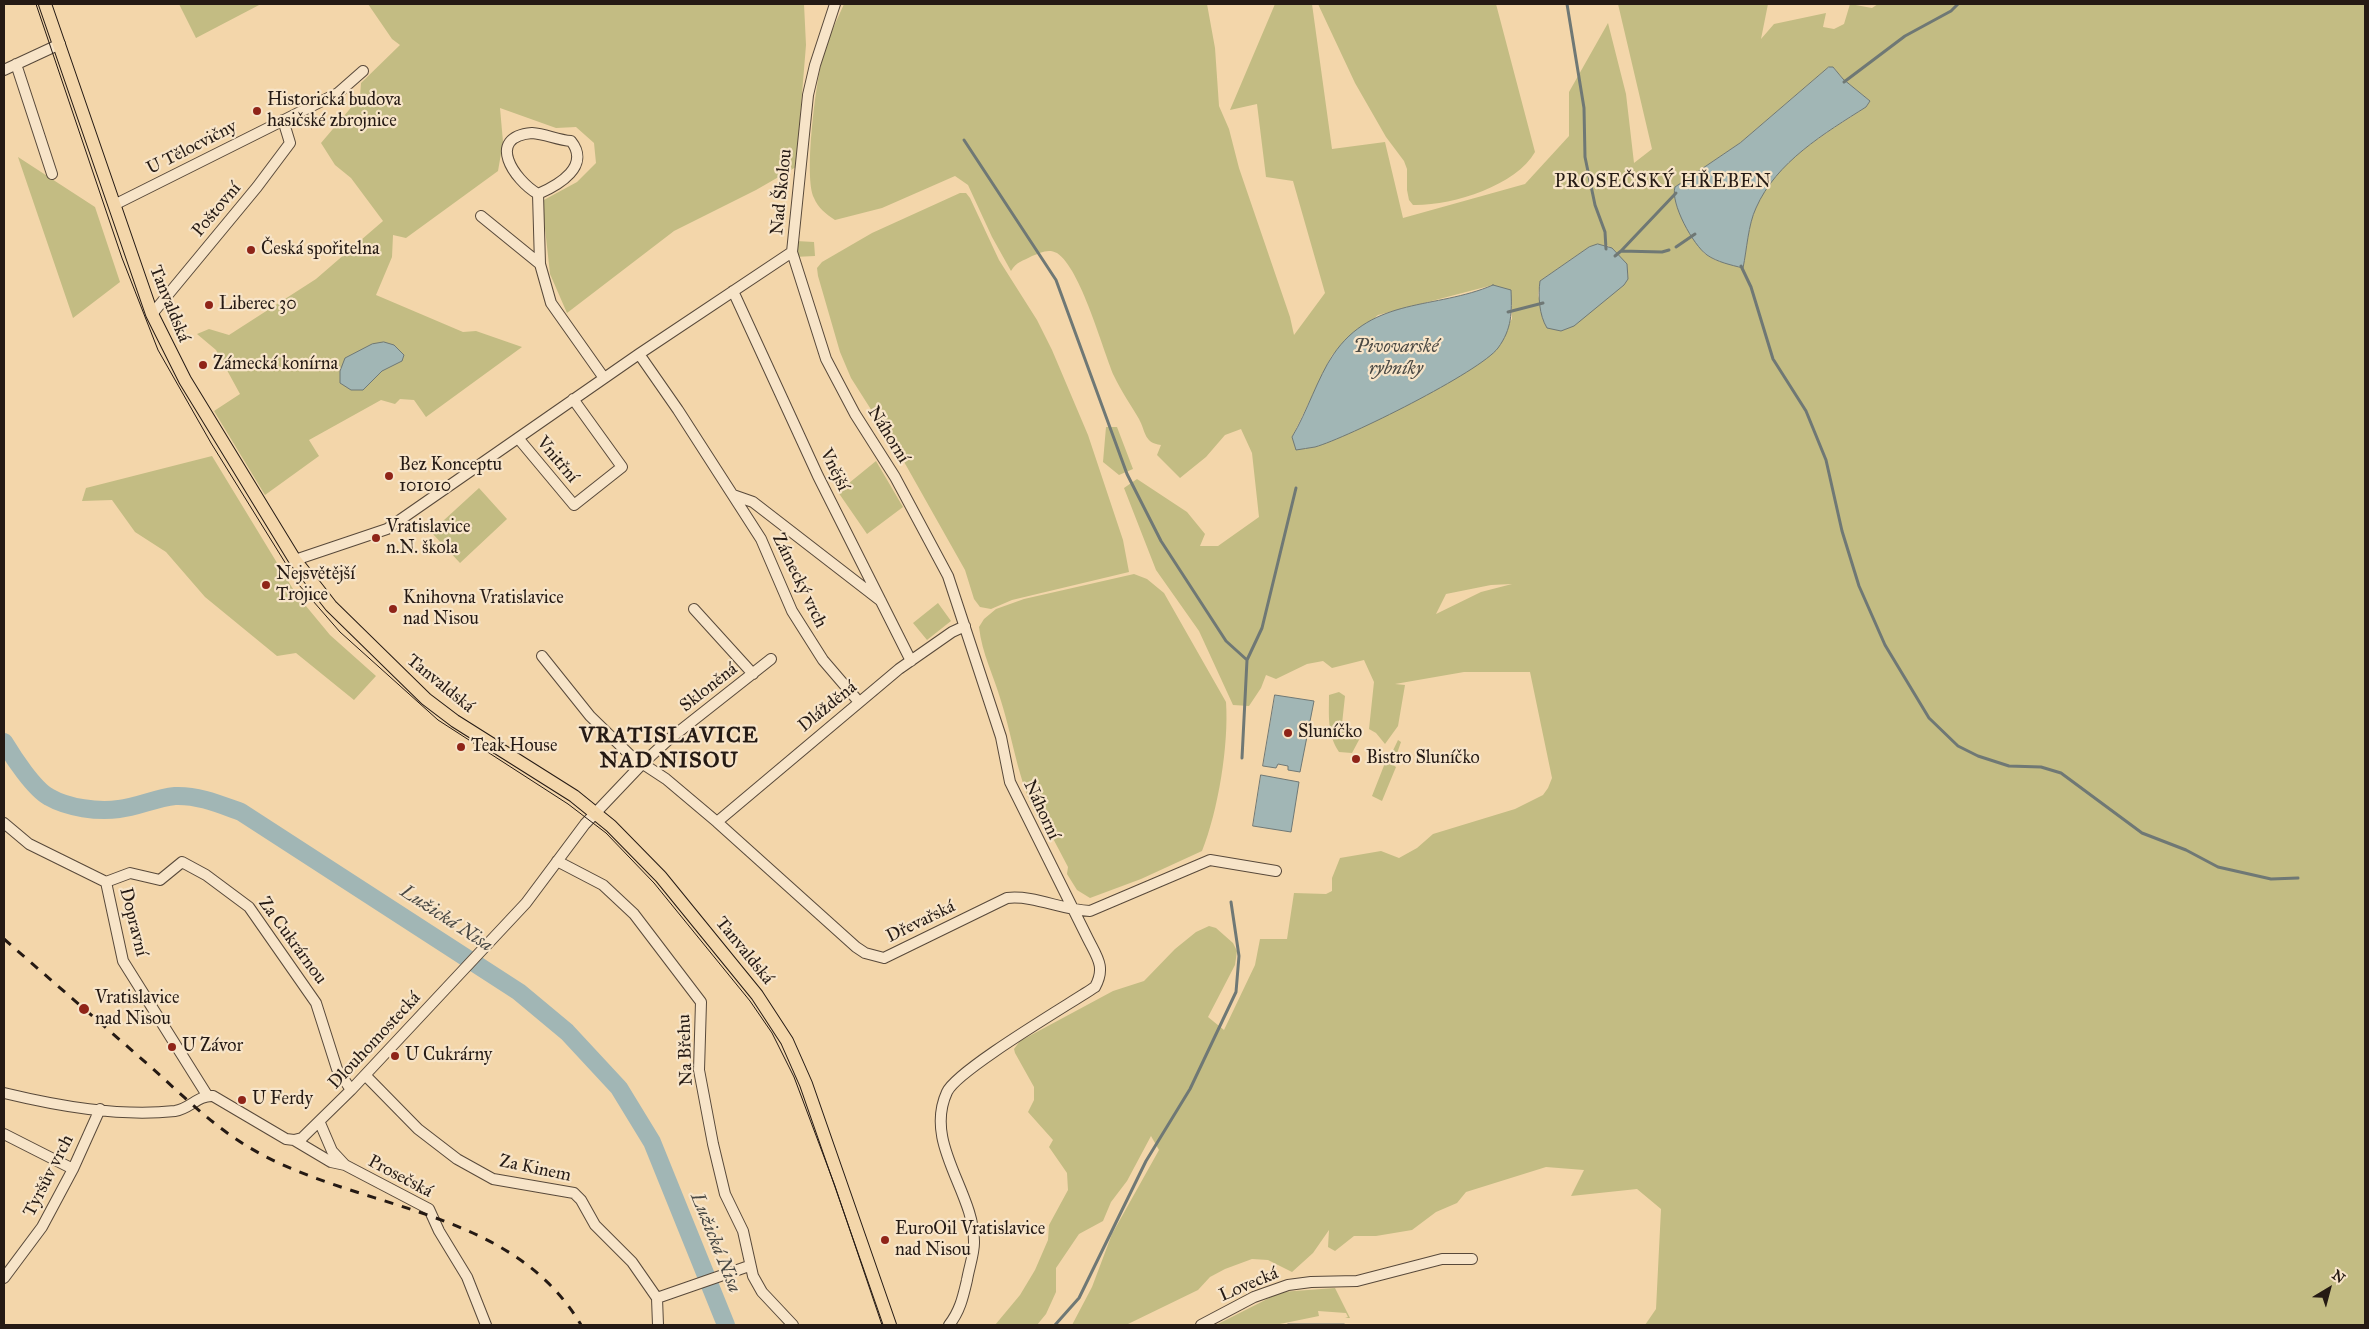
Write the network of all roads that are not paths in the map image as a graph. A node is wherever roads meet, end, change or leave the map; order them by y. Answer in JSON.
{"nodes":[{"id":1,"x":45,"y":4,"type":"edge"},
{"id":2,"x":835,"y":4,"type":"edge"},
{"id":3,"x":60,"y":44,"type":"junction"},
{"id":4,"x":16,"y":64,"type":"junction"},
{"id":5,"x":4,"y":70,"type":"edge"},
{"id":6,"x":363,"y":71,"type":"dead end"},
{"id":7,"x":283,"y":120,"type":"junction"},
{"id":8,"x":52,"y":174,"type":"dead end"},
{"id":9,"x":538,"y":194,"type":"junction"},
{"id":10,"x":114,"y":205,"type":"junction"},
{"id":11,"x":481,"y":216,"type":"dead end"},
{"id":12,"x":792,"y":252,"type":"junction"},
{"id":13,"x":540,"y":264,"type":"junction"},
{"id":14,"x":733,"y":291,"type":"junction"},
{"id":15,"x":152,"y":314,"type":"junction"},
{"id":16,"x":639,"y":354,"type":"junction"},
{"id":17,"x":604,"y":378,"type":"junction"},
{"id":18,"x":573,"y":399,"type":"junction"},
{"id":19,"x":518,"y":438,"type":"junction"},
{"id":20,"x":733,"y":494,"type":"junction"},
{"id":21,"x":295,"y":560,"type":"junction"},
{"id":22,"x":884,"y":603,"type":"junction"},
{"id":23,"x":694,"y":609,"type":"dead end"},
{"id":24,"x":965,"y":626,"type":"junction"},
{"id":25,"x":542,"y":656,"type":"dead end"},
{"id":26,"x":771,"y":659,"type":"dead end"},
{"id":27,"x":911,"y":661,"type":"junction"},
{"id":28,"x":752,"y":674,"type":"junction"},
{"id":29,"x":859,"y":702,"type":"junction"},
{"id":30,"x":642,"y":764,"type":"junction"},
{"id":31,"x":595,"y":812,"type":"junction"},
{"id":32,"x":717,"y":822,"type":"junction"},
{"id":33,"x":4,"y":823,"type":"edge"},
{"id":34,"x":557,"y":861,"type":"junction"},
{"id":35,"x":1276,"y":871,"type":"dead end"},
{"id":36,"x":106,"y":882,"type":"junction"},
{"id":37,"x":1074,"y":910,"type":"junction"},
{"id":38,"x":365,"y":1075,"type":"junction"},
{"id":39,"x":351,"y":1090,"type":"junction"},
{"id":40,"x":4,"y":1093,"type":"edge"},
{"id":41,"x":207,"y":1095,"type":"junction"},
{"id":42,"x":100,"y":1109,"type":"junction"},
{"id":43,"x":320,"y":1122,"type":"junction"},
{"id":44,"x":4,"y":1134,"type":"edge"},
{"id":45,"x":294,"y":1140,"type":"junction"},
{"id":46,"x":345,"y":1165,"type":"junction"},
{"id":47,"x":73,"y":1169,"type":"junction"},
{"id":48,"x":1472,"y":1259,"type":"dead end"},
{"id":49,"x":749,"y":1266,"type":"junction"},
{"id":50,"x":4,"y":1278,"type":"edge"},
{"id":51,"x":657,"y":1298,"type":"junction"},
{"id":52,"x":486,"y":1325,"type":"edge"},
{"id":53,"x":658,"y":1325,"type":"edge"},
{"id":54,"x":793,"y":1325,"type":"edge"},
{"id":55,"x":890,"y":1325,"type":"edge"},
{"id":56,"x":949,"y":1325,"type":"edge"},
{"id":57,"x":1202,"y":1325,"type":"edge"}],
"edges":[{"from":1,"to":3,"type":"main road","name":"Tanvaldská"},
{"from":2,"to":12,"type":"street","name":"Nad Školou"},
{"from":3,"to":4,"type":"street"},
{"from":3,"to":10,"type":"main road","name":"Tanvaldská"},
{"from":4,"to":5,"type":"street"},
{"from":4,"to":8,"type":"street"},
{"from":6,"to":7,"type":"street","name":"U Tělocvičny"},
{"from":7,"to":10,"type":"street","name":"U Tělocvičny"},
{"from":7,"to":15,"type":"street","name":"Poštovní"},
{"from":9,"to":9,"type":"street"},
{"from":9,"to":13,"type":"street"},
{"from":10,"to":15,"type":"main road","name":"Tanvaldská"},
{"from":11,"to":13,"type":"street"},
{"from":12,"to":14,"type":"street","name":"Nad Školou"},
{"from":12,"to":24,"type":"street","name":"Náhorní"},
{"from":13,"to":17,"type":"street"},
{"from":14,"to":16,"type":"street","name":"Nad Školou"},
{"from":14,"to":22,"type":"street","name":"Vnější"},
{"from":15,"to":21,"type":"main road","name":"Tanvaldská"},
{"from":16,"to":17,"type":"street","name":"Nad Školou"},
{"from":16,"to":20,"type":"street","name":"Zámecký vrch"},
{"from":17,"to":18,"type":"street","name":"Nad Školou"},
{"from":18,"to":19,"type":"street","name":"Nad Školou"},
{"from":18,"to":19,"type":"street","name":"Vnitřní"},
{"from":19,"to":21,"type":"street","name":"Nad Školou"},
{"from":20,"to":22,"type":"street","name":"Zámecký vrch"},
{"from":20,"to":29,"type":"street","name":"Zámecký vrch"},
{"from":21,"to":31,"type":"main road","name":"Tanvaldská"},
{"from":22,"to":27,"type":"street","name":"Vnější"},
{"from":23,"to":28,"type":"street"},
{"from":24,"to":27,"type":"street","name":"Dlážděná"},
{"from":24,"to":37,"type":"street","name":"Náhorní"},
{"from":25,"to":30,"type":"street"},
{"from":26,"to":28,"type":"street","name":"Skloněná"},
{"from":27,"to":29,"type":"street","name":"Dlážděná"},
{"from":28,"to":30,"type":"street","name":"Skloněná"},
{"from":29,"to":32,"type":"street","name":"Dlážděná"},
{"from":30,"to":31,"type":"street"},
{"from":30,"to":32,"type":"street","name":"Dřevařská"},
{"from":31,"to":34,"type":"street","name":"Dlouhomostecká"},
{"from":31,"to":55,"type":"main road","name":"Tanvaldská"},
{"from":32,"to":37,"type":"street","name":"Dřevařská"},
{"from":33,"to":36,"type":"street","name":"Dopravní"},
{"from":34,"to":38,"type":"street","name":"Dlouhomostecká"},
{"from":34,"to":49,"type":"street","name":"Na Břehu"},
{"from":35,"to":37,"type":"street","name":"Dřevařská"},
{"from":36,"to":39,"type":"street","name":"Za Cukrárnou"},
{"from":36,"to":41,"type":"street","name":"Dopravní"},
{"from":37,"to":56,"type":"street","name":"Náhorní"},
{"from":38,"to":39,"type":"street","name":"Dlouhomostecká"},
{"from":38,"to":51,"type":"street","name":"Za Kinem"},
{"from":39,"to":43,"type":"street","name":"Dlouhomostecká"},
{"from":40,"to":42,"type":"street"},
{"from":41,"to":42,"type":"street"},
{"from":41,"to":45,"type":"street"},
{"from":42,"to":47,"type":"street","name":"Tyršův vrch"},
{"from":43,"to":45,"type":"street","name":"Dlouhomostecká"},
{"from":43,"to":46,"type":"street"},
{"from":44,"to":47,"type":"street"},
{"from":45,"to":46,"type":"street","name":"Prosečská"},
{"from":46,"to":52,"type":"street","name":"Prosečská"},
{"from":47,"to":50,"type":"street","name":"Tyršův vrch"},
{"from":48,"to":57,"type":"street","name":"Lovecká"},
{"from":49,"to":51,"type":"street"},
{"from":49,"to":54,"type":"street","name":"Na Břehu"},
{"from":51,"to":53,"type":"street"}]}
